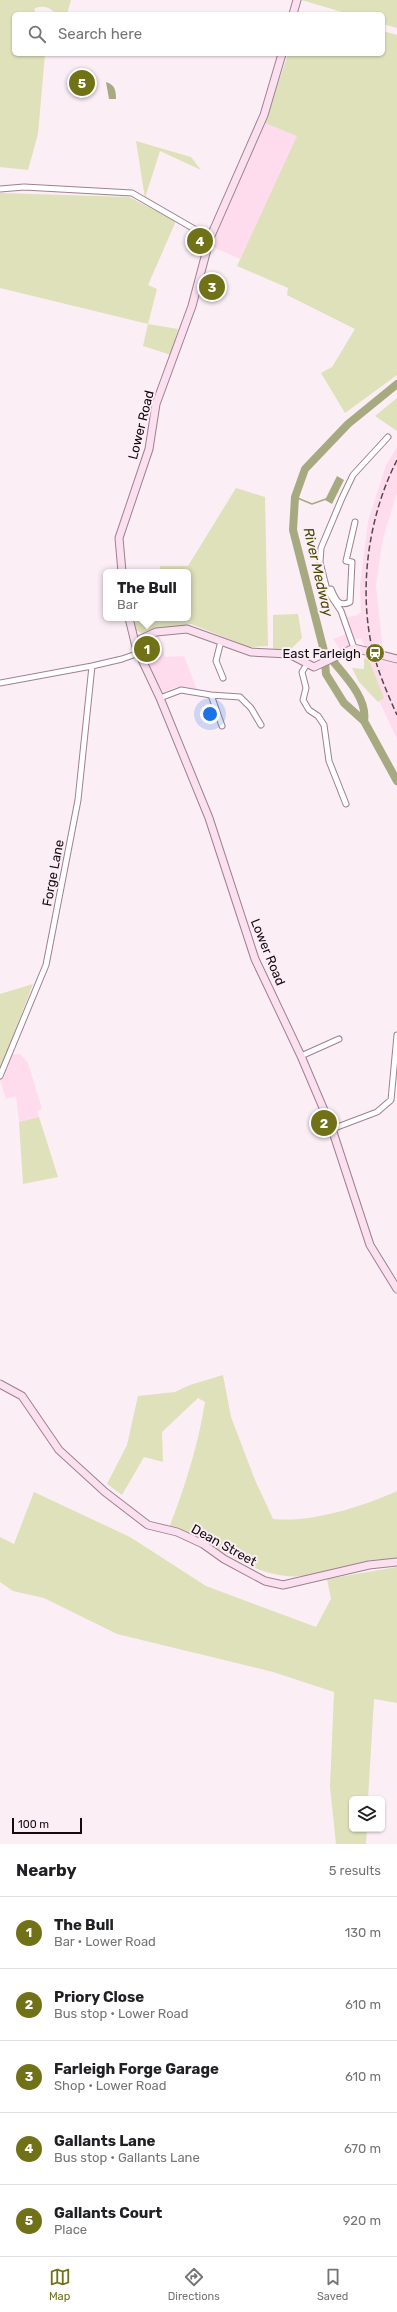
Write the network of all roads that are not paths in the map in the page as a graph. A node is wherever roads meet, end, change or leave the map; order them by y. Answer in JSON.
{"nodes":[{"id":1,"x":297,"y":0,"type":"edge"},
{"id":2,"x":294,"y":12,"type":"edge"},
{"id":3,"x":281,"y":56,"type":"edge"},
{"id":4,"x":0,"y":189,"type":"edge"},
{"id":5,"x":210,"y":238,"type":"junction"},
{"id":6,"x":388,"y":437,"type":"dead end"},
{"id":7,"x":355,"y":522,"type":"dead end"},
{"id":8,"x":122,"y":569,"type":"edge"},
{"id":9,"x":328,"y":590,"type":"junction"},
{"id":10,"x":130,"y":621,"type":"edge"},
{"id":11,"x":132,"y":631,"type":"junction"},
{"id":12,"x":146,"y":636,"type":"junction"},
{"id":13,"x":221,"y":641,"type":"junction"},
{"id":14,"x":354,"y":648,"type":"junction"},
{"id":15,"x":137,"y":650,"type":"junction"},
{"id":16,"x":397,"y":660,"type":"edge"},
{"id":17,"x":309,"y":665,"type":"junction"},
{"id":18,"x":92,"y":666,"type":"junction"},
{"id":19,"x":223,"y":678,"type":"dead end"},
{"id":20,"x":0,"y":683,"type":"edge"},
{"id":21,"x":211,"y":695,"type":"junction"},
{"id":22,"x":160,"y":698,"type":"junction"},
{"id":23,"x":218,"y":717,"type":"junction"},
{"id":24,"x":211,"y":720,"type":"dead end"},
{"id":25,"x":261,"y":725,"type":"dead end"},
{"id":26,"x":222,"y":726,"type":"dead end"},
{"id":27,"x":346,"y":804,"type":"dead end"},
{"id":28,"x":397,"y":1035,"type":"edge"},
{"id":29,"x":339,"y":1039,"type":"dead end"},
{"id":30,"x":301,"y":1056,"type":"junction"},
{"id":31,"x":0,"y":1076,"type":"edge"},
{"id":32,"x":332,"y":1129,"type":"junction"},
{"id":33,"x":397,"y":1289,"type":"edge"},
{"id":34,"x":0,"y":1384,"type":"edge"},
{"id":35,"x":397,"y":1562,"type":"edge"}],
"edges":[{"from":1,"to":2,"type":"main road"},
{"from":3,"to":5,"type":"main road","name":"Lower Road"},
{"from":4,"to":5,"type":"street"},
{"from":5,"to":8,"type":"main road","name":"Lower Road"},
{"from":6,"to":9,"type":"street"},
{"from":7,"to":9,"type":"street"},
{"from":9,"to":14,"type":"street"},
{"from":10,"to":11,"type":"main road","name":"Lower Road"},
{"from":11,"to":12,"type":"main road"},
{"from":11,"to":15,"type":"main road","name":"Lower Road"},
{"from":12,"to":13,"type":"main road"},
{"from":12,"to":15,"type":"main road"},
{"from":13,"to":17,"type":"main road"},
{"from":13,"to":19,"type":"street"},
{"from":14,"to":16,"type":"main road"},
{"from":14,"to":17,"type":"main road"},
{"from":15,"to":18,"type":"street"},
{"from":15,"to":22,"type":"main road","name":"Lower Road"},
{"from":17,"to":27,"type":"street"},
{"from":18,"to":20,"type":"street"},
{"from":18,"to":31,"type":"street","name":"Forge Lane"},
{"from":21,"to":22,"type":"street"},
{"from":21,"to":23,"type":"street"},
{"from":21,"to":25,"type":"street"},
{"from":22,"to":30,"type":"main road","name":"Lower Road"},
{"from":23,"to":24,"type":"street"},
{"from":23,"to":26,"type":"street"},
{"from":28,"to":32,"type":"street"},
{"from":29,"to":30,"type":"street"},
{"from":30,"to":32,"type":"main road","name":"Lower Road"},
{"from":32,"to":33,"type":"main road","name":"Lower Road"},
{"from":34,"to":35,"type":"main road","name":"Dean Street"}]}
